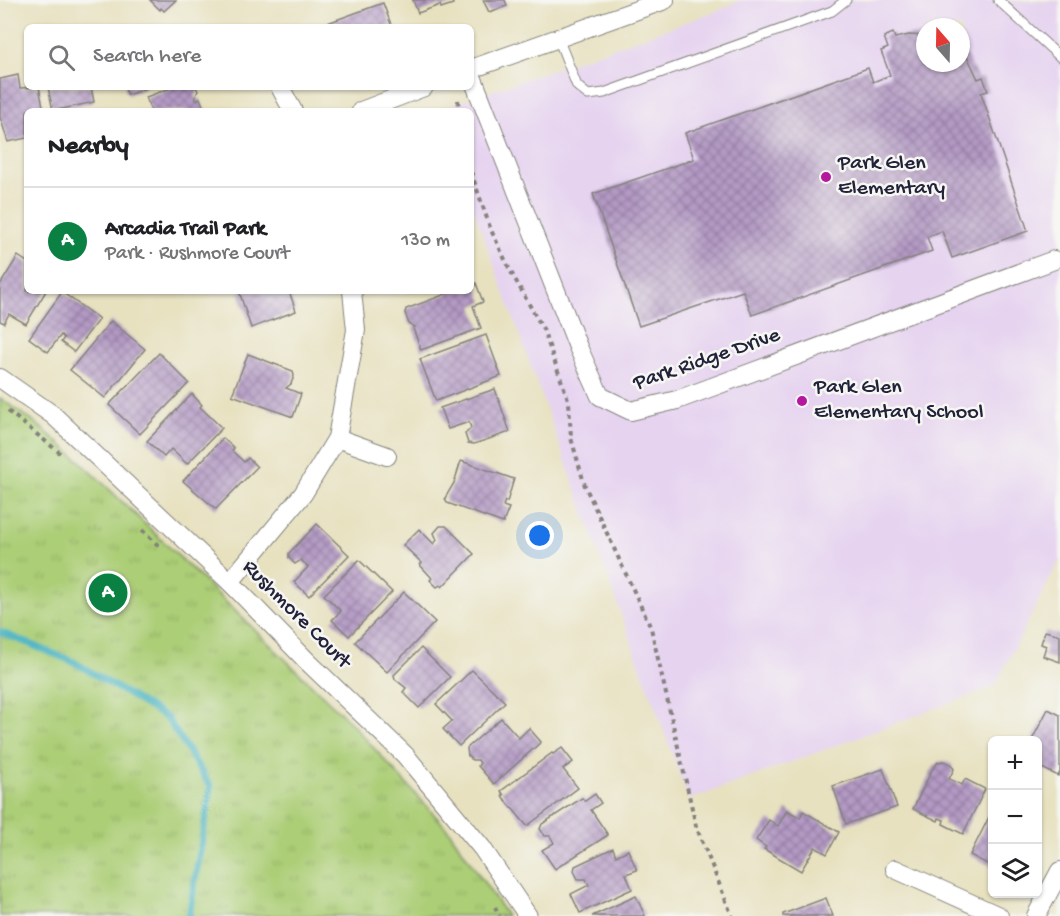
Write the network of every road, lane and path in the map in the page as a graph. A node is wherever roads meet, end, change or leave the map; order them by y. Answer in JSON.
{"nodes":[{"id":1,"x":665,"y":0,"type":"edge"},
{"id":2,"x":846,"y":0,"type":"edge"},
{"id":3,"x":998,"y":0,"type":"edge"},
{"id":4,"x":558,"y":39,"type":"junction"},
{"id":5,"x":1060,"y":57,"type":"edge"},
{"id":6,"x":474,"y":68,"type":"edge"},
{"id":7,"x":474,"y":82,"type":"edge"},
{"id":8,"x":282,"y":90,"type":"edge"},
{"id":9,"x":416,"y":90,"type":"edge"},
{"id":10,"x":291,"y":108,"type":"edge"},
{"id":11,"x":369,"y":108,"type":"edge"},
{"id":12,"x":474,"y":181,"type":"edge"},
{"id":13,"x":1057,"y":257,"type":"edge"},
{"id":14,"x":352,"y":294,"type":"edge"},
{"id":15,"x":0,"y":378,"type":"edge"},
{"id":16,"x":0,"y":404,"type":"edge"},
{"id":17,"x":337,"y":438,"type":"junction"},
{"id":18,"x":64,"y":455,"type":"dead end"},
{"id":19,"x":387,"y":456,"type":"dead end"},
{"id":20,"x":141,"y":529,"type":"dead end"},
{"id":21,"x":165,"y":552,"type":"dead end"},
{"id":22,"x":230,"y":582,"type":"junction"},
{"id":23,"x":895,"y":869,"type":"dead end"},
{"id":24,"x":1060,"y":871,"type":"edge"},
{"id":25,"x":489,"y":897,"type":"dead end"},
{"id":26,"x":500,"y":916,"type":"edge"},
{"id":27,"x":528,"y":916,"type":"edge"},
{"id":28,"x":732,"y":916,"type":"edge"},
{"id":29,"x":999,"y":916,"type":"edge"},
{"id":30,"x":1036,"y":916,"type":"edge"}],
"edges":[{"from":1,"to":4,"type":"street"},
{"from":2,"to":4,"type":"lane"},
{"from":3,"to":5,"type":"lane"},
{"from":4,"to":6,"type":"street"},
{"from":7,"to":13,"type":"street","name":"Park Ridge Drive"},
{"from":8,"to":10,"type":"street"},
{"from":9,"to":11,"type":"street"},
{"from":12,"to":28,"type":"path"},
{"from":14,"to":17,"type":"street"},
{"from":15,"to":22,"type":"street","name":"Rushmore Court"},
{"from":16,"to":18,"type":"path"},
{"from":17,"to":19,"type":"street"},
{"from":17,"to":22,"type":"street"},
{"from":20,"to":21,"type":"path"},
{"from":22,"to":27,"type":"street","name":"Rushmore Court"},
{"from":23,"to":29,"type":"street"},
{"from":24,"to":30,"type":"street"},
{"from":25,"to":26,"type":"path"}]}
